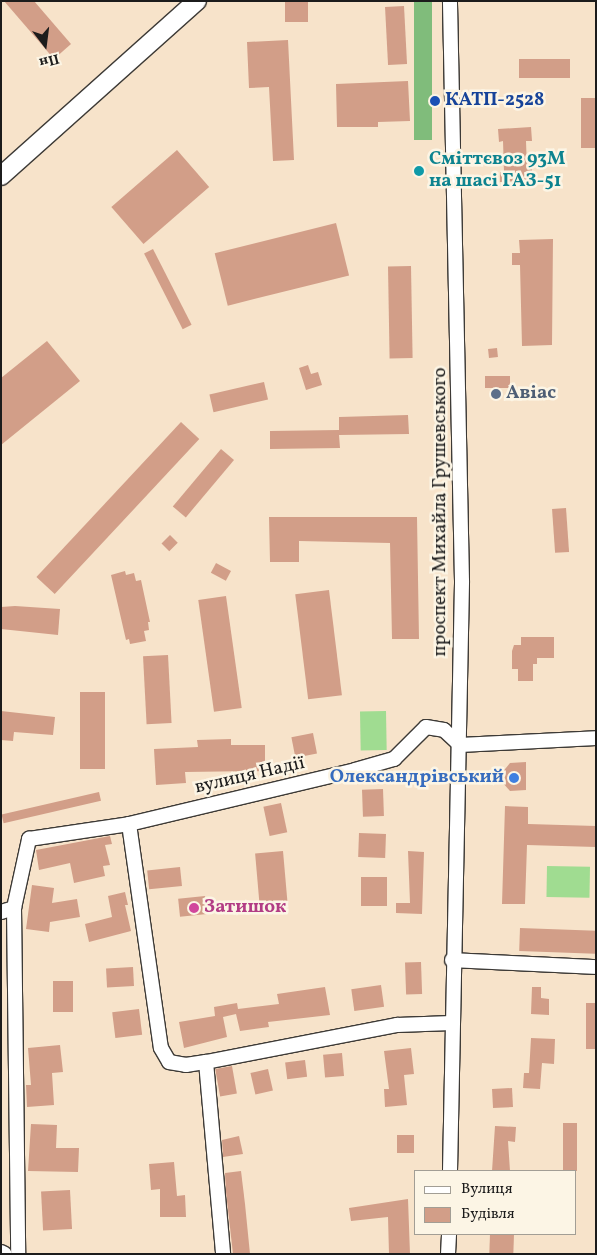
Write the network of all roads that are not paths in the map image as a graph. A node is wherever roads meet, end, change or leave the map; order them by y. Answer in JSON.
{"nodes":[{"id":1,"x":197,"y":1,"type":"edge"},
{"id":2,"x":450,"y":1,"type":"edge"},
{"id":3,"x":1,"y":176,"type":"edge"},
{"id":4,"x":596,"y":738,"type":"edge"},
{"id":5,"x":460,"y":745,"type":"junction"},
{"id":6,"x":129,"y":824,"type":"junction"},
{"id":7,"x":8,"y":910,"type":"edge"},
{"id":8,"x":452,"y":960,"type":"junction"},
{"id":9,"x":596,"y":967,"type":"edge"},
{"id":10,"x":452,"y":1023,"type":"junction"},
{"id":11,"x":206,"y":1062,"type":"junction"},
{"id":12,"x":450,"y":1170,"type":"edge"},
{"id":13,"x":449,"y":1235,"type":"edge"},
{"id":14,"x":1,"y":1252,"type":"edge"},
{"id":15,"x":5,"y":1254,"type":"edge"},
{"id":16,"x":18,"y":1254,"type":"edge"},
{"id":17,"x":223,"y":1254,"type":"edge"},
{"id":18,"x":448,"y":1254,"type":"edge"}],
"edges":[{"from":1,"to":3,"type":"main road"},
{"from":2,"to":5,"type":"street","name":"проспект Михайла Грушевського"},
{"from":4,"to":5,"type":"street"},
{"from":5,"to":6,"type":"street","name":"вулиця Надії"},
{"from":5,"to":8,"type":"street","name":"проспект Михайла Грушевського"},
{"from":6,"to":7,"type":"street","name":"вулиця Надії"},
{"from":6,"to":11,"type":"street"},
{"from":7,"to":16,"type":"street"},
{"from":8,"to":9,"type":"street"},
{"from":8,"to":10,"type":"street","name":"проспект Михайла Грушевського"},
{"from":10,"to":11,"type":"street"},
{"from":10,"to":12,"type":"street","name":"проспект Михайла Грушевського"},
{"from":11,"to":17,"type":"street"},
{"from":13,"to":18,"type":"street"},
{"from":14,"to":15,"type":"street"}]}
